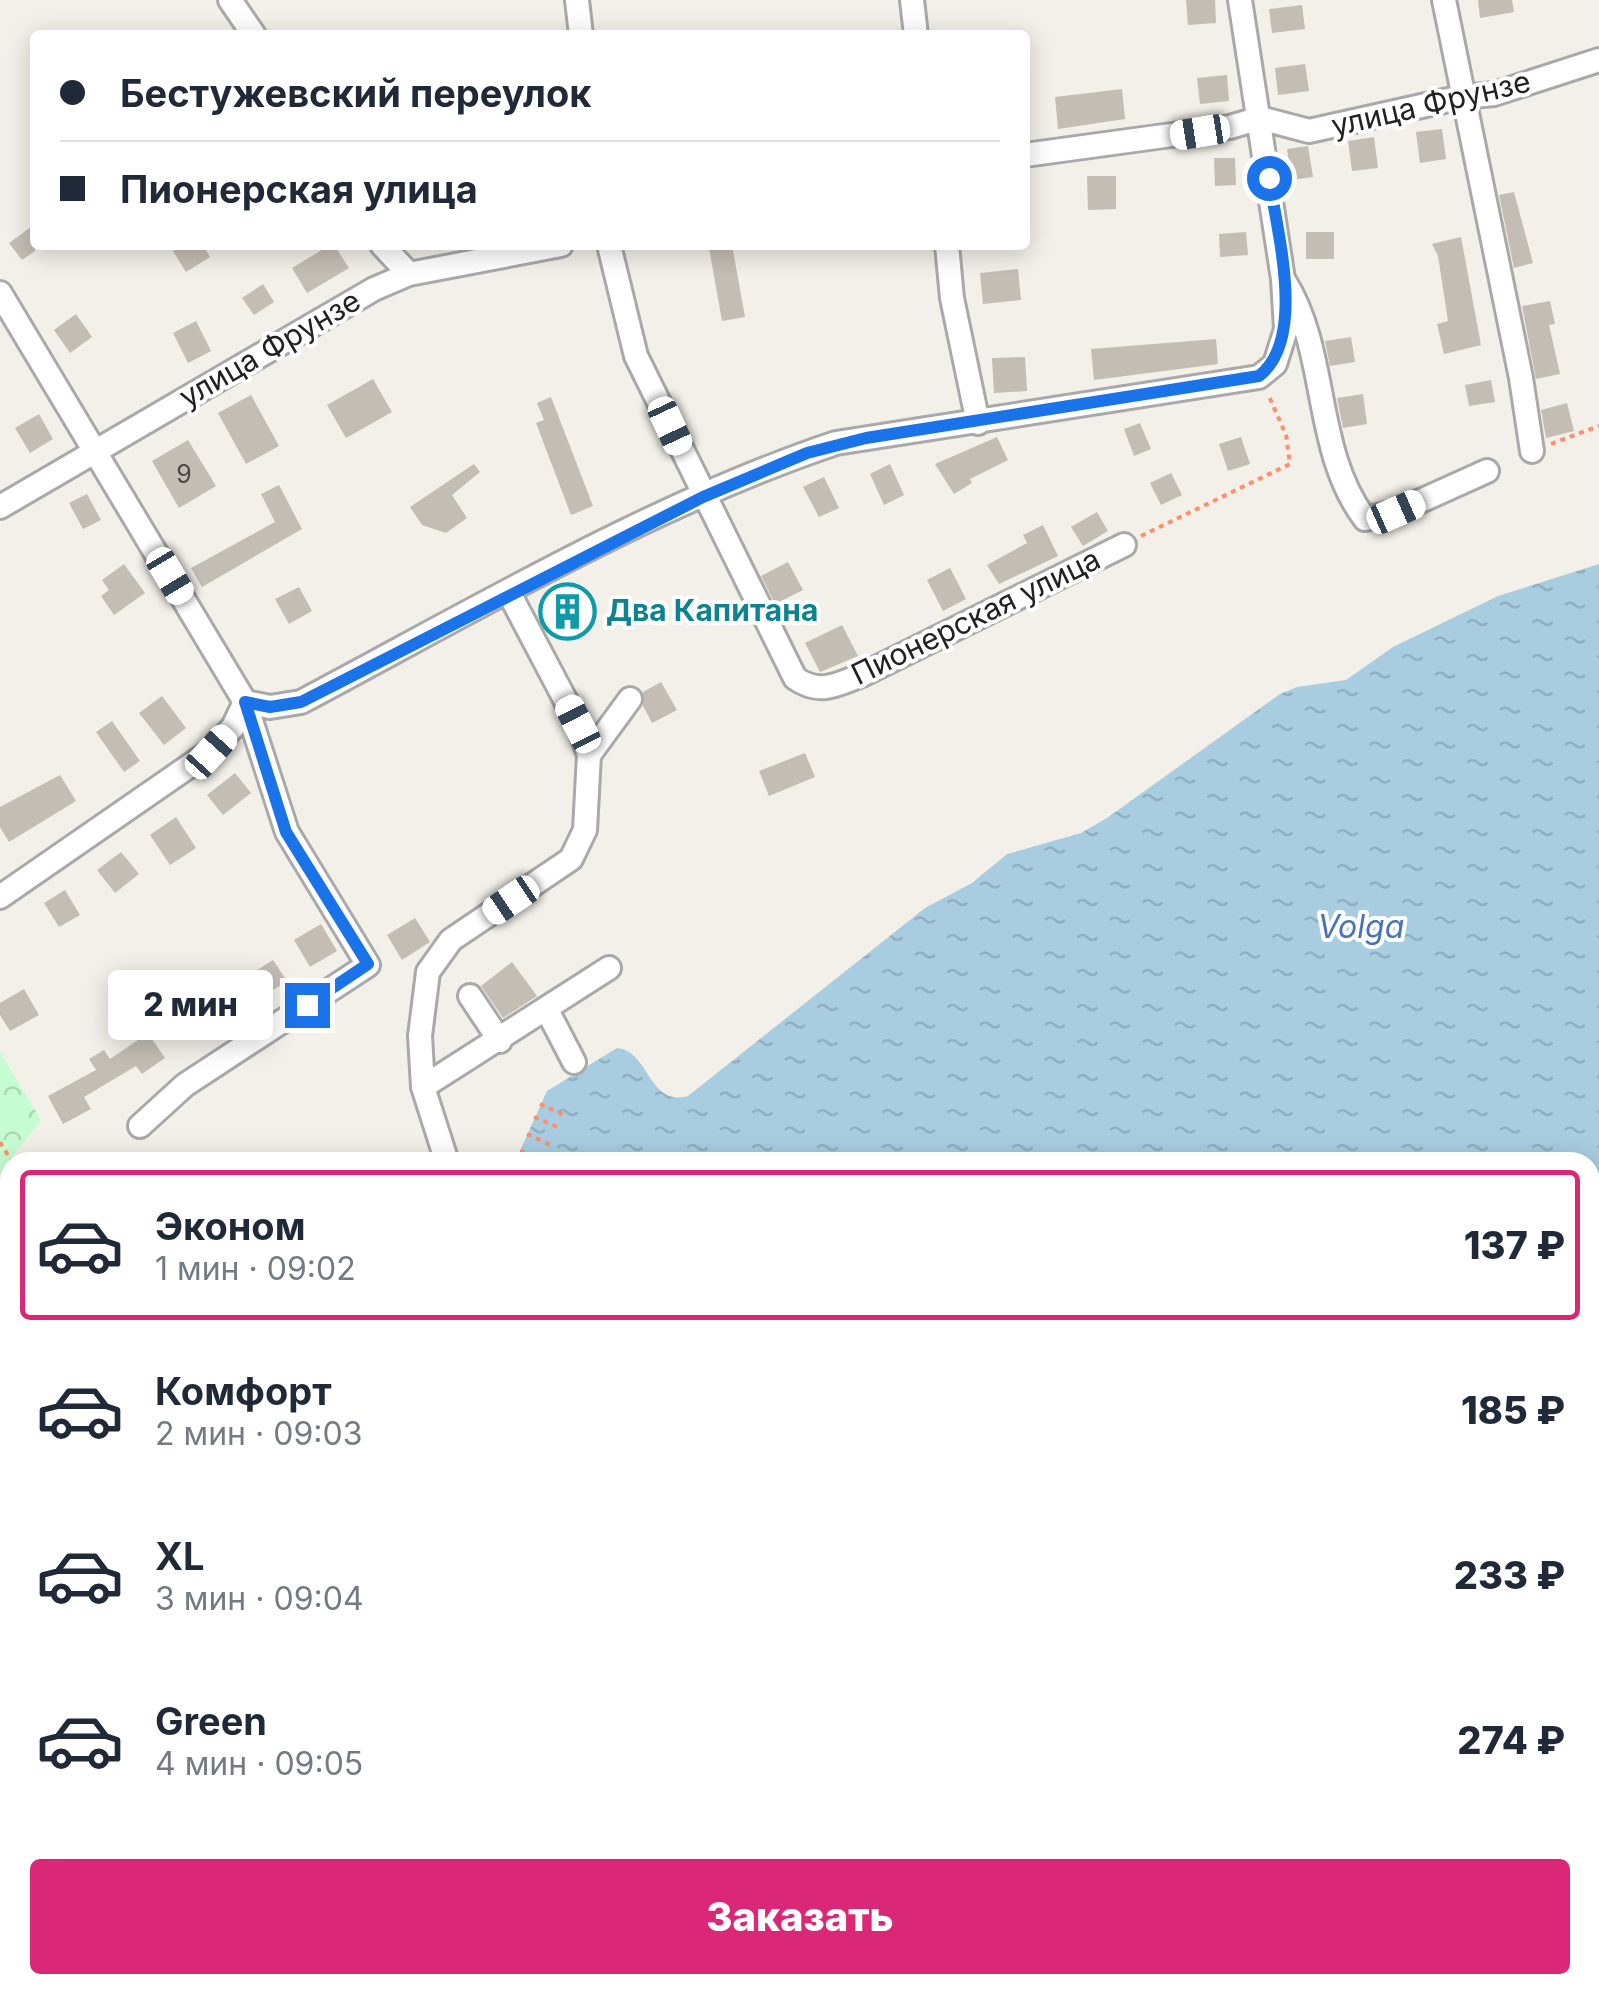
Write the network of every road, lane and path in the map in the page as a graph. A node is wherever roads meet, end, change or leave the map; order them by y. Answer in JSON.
{"nodes":[{"id":1,"x":230,"y":0,"type":"edge"},
{"id":2,"x":577,"y":0,"type":"edge"},
{"id":3,"x":912,"y":0,"type":"edge"},
{"id":4,"x":1240,"y":0,"type":"edge"},
{"id":5,"x":1444,"y":0,"type":"edge"},
{"id":6,"x":251,"y":30,"type":"edge"},
{"id":7,"x":581,"y":30,"type":"edge"},
{"id":8,"x":915,"y":30,"type":"edge"},
{"id":9,"x":1599,"y":60,"type":"edge"},
{"id":10,"x":1462,"y":97,"type":"junction"},
{"id":11,"x":1260,"y":118,"type":"junction"},
{"id":12,"x":1030,"y":154,"type":"edge"},
{"id":13,"x":387,"y":250,"type":"edge"},
{"id":14,"x":536,"y":250,"type":"edge"},
{"id":15,"x":610,"y":250,"type":"edge"},
{"id":16,"x":948,"y":250,"type":"edge"},
{"id":17,"x":409,"y":274,"type":"junction"},
{"id":18,"x":1283,"y":279,"type":"junction"},
{"id":19,"x":0,"y":293,"type":"edge"},
{"id":20,"x":1259,"y":376,"type":"junction"},
{"id":21,"x":978,"y":423,"type":"junction"},
{"id":22,"x":1599,"y":426,"type":"edge"},
{"id":23,"x":95,"y":451,"type":"junction"},
{"id":24,"x":1532,"y":452,"type":"joint"},
{"id":25,"x":1487,"y":471,"type":"dead end"},
{"id":26,"x":703,"y":497,"type":"junction"},
{"id":27,"x":0,"y":507,"type":"edge"},
{"id":28,"x":1124,"y":545,"type":"joint"},
{"id":29,"x":508,"y":593,"type":"junction"},
{"id":30,"x":630,"y":699,"type":"dead end"},
{"id":31,"x":245,"y":702,"type":"junction"},
{"id":32,"x":589,"y":755,"type":"junction"},
{"id":33,"x":0,"y":897,"type":"edge"},
{"id":34,"x":610,"y":968,"type":"dead end"},
{"id":35,"x":470,"y":996,"type":"dead end"},
{"id":36,"x":546,"y":1010,"type":"junction"},
{"id":37,"x":500,"y":1041,"type":"junction"},
{"id":38,"x":574,"y":1062,"type":"dead end"},
{"id":39,"x":422,"y":1087,"type":"junction"},
{"id":40,"x":540,"y":1104,"type":"dead end"},
{"id":41,"x":566,"y":1116,"type":"dead end"},
{"id":42,"x":534,"y":1117,"type":"dead end"},
{"id":43,"x":140,"y":1126,"type":"dead end"},
{"id":44,"x":562,"y":1129,"type":"dead end"},
{"id":45,"x":527,"y":1134,"type":"dead end"},
{"id":46,"x":554,"y":1146,"type":"dead end"},
{"id":47,"x":443,"y":1152,"type":"edge"}],
"edges":[{"from":1,"to":6,"type":"street"},
{"from":2,"to":7,"type":"street"},
{"from":3,"to":8,"type":"street"},
{"from":4,"to":11,"type":"street"},
{"from":5,"to":10,"type":"street"},
{"from":9,"to":10,"type":"street","name":"улица Фрунзе"},
{"from":10,"to":11,"type":"street","name":"улица Фрунзе"},
{"from":10,"to":24,"type":"street"},
{"from":11,"to":12,"type":"street","name":"улица Фрунзе"},
{"from":11,"to":18,"type":"street"},
{"from":13,"to":17,"type":"street"},
{"from":14,"to":17,"type":"street","name":"улица Фрунзе"},
{"from":15,"to":26,"type":"street","name":"Пионерская улица"},
{"from":16,"to":21,"type":"street"},
{"from":17,"to":23,"type":"street","name":"улица Фрунзе"},
{"from":18,"to":20,"type":"street"},
{"from":18,"to":25,"type":"street"},
{"from":19,"to":23,"type":"street"},
{"from":20,"to":21,"type":"street"},
{"from":20,"to":28,"type":"path"},
{"from":21,"to":26,"type":"street"},
{"from":22,"to":24,"type":"path"},
{"from":23,"to":27,"type":"street","name":"улица Фрунзе"},
{"from":23,"to":31,"type":"street"},
{"from":26,"to":28,"type":"street","name":"Пионерская улица"},
{"from":26,"to":29,"type":"street"},
{"from":29,"to":31,"type":"street"},
{"from":29,"to":32,"type":"street"},
{"from":30,"to":32,"type":"street"},
{"from":31,"to":33,"type":"street"},
{"from":31,"to":43,"type":"street"},
{"from":32,"to":39,"type":"street"},
{"from":34,"to":36,"type":"street"},
{"from":35,"to":37,"type":"street"},
{"from":36,"to":37,"type":"street"},
{"from":36,"to":38,"type":"street"},
{"from":37,"to":39,"type":"street"},
{"from":39,"to":47,"type":"street"},
{"from":40,"to":41,"type":"path"},
{"from":42,"to":44,"type":"path"},
{"from":45,"to":46,"type":"path"}]}
